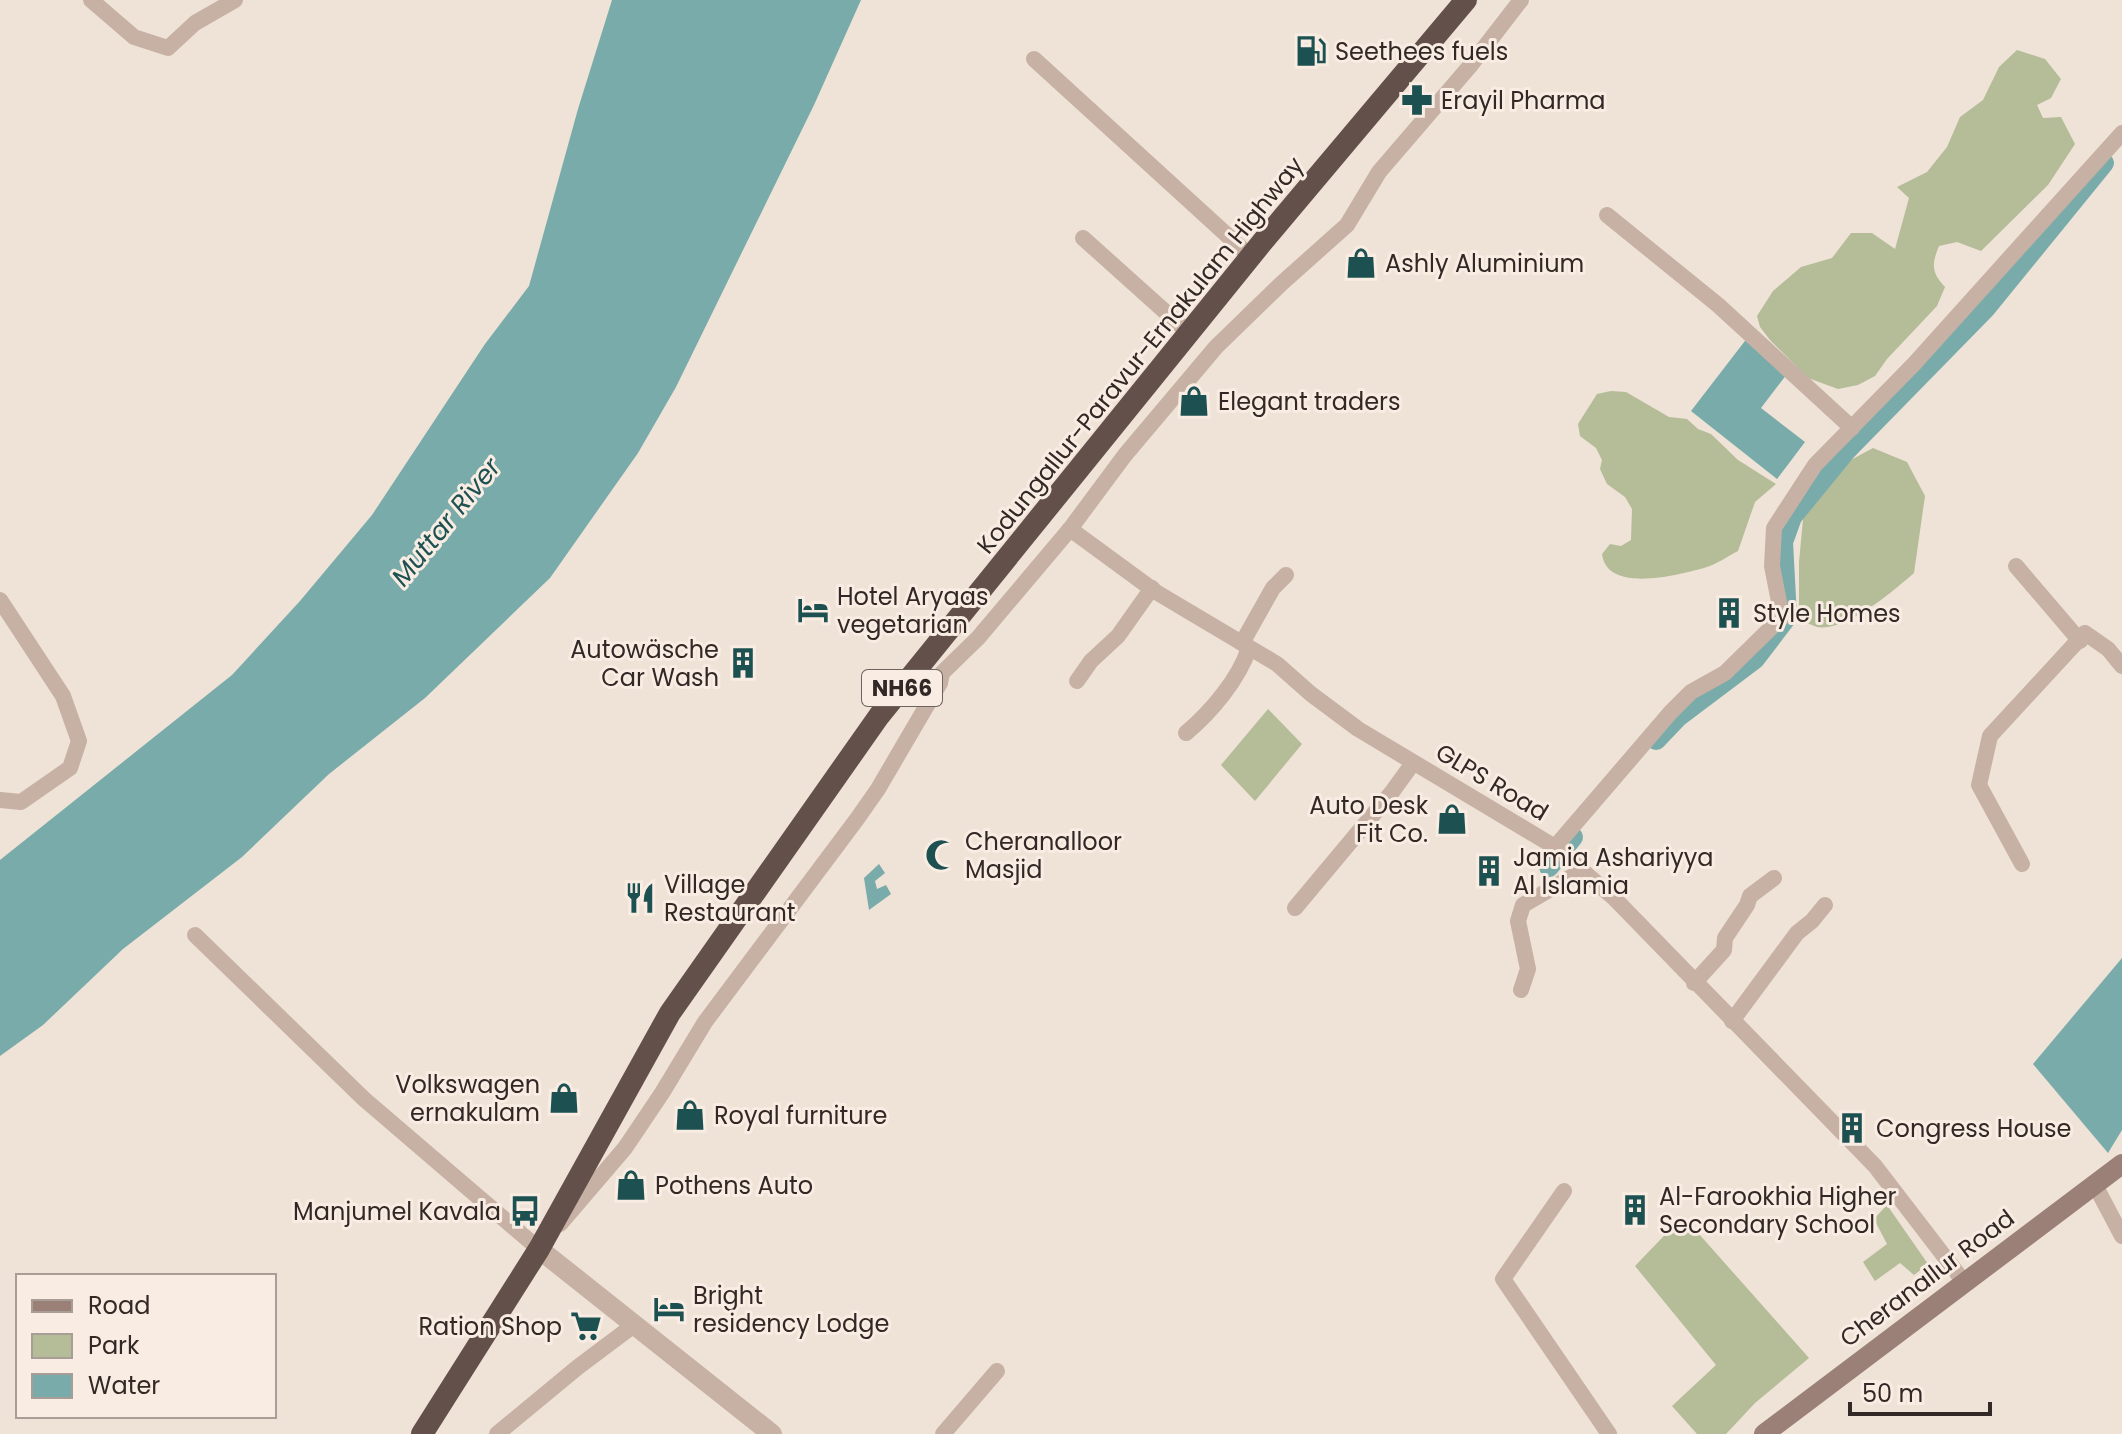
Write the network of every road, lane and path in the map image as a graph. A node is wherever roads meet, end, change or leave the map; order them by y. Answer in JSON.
{"nodes":[{"id":1,"x":91,"y":0,"type":"edge"},
{"id":2,"x":235,"y":0,"type":"edge"},
{"id":3,"x":1466,"y":0,"type":"edge"},
{"id":4,"x":1521,"y":0,"type":"edge"},
{"id":5,"x":1034,"y":59,"type":"dead end"},
{"id":6,"x":2122,"y":133,"type":"edge"},
{"id":7,"x":1607,"y":215,"type":"dead end"},
{"id":8,"x":1083,"y":238,"type":"dead end"},
{"id":9,"x":1251,"y":257,"type":"junction"},
{"id":10,"x":1190,"y":334,"type":"junction"},
{"id":11,"x":1852,"y":428,"type":"junction"},
{"id":12,"x":1070,"y":529,"type":"junction"},
{"id":13,"x":2016,"y":566,"type":"dead end"},
{"id":14,"x":1286,"y":575,"type":"dead end"},
{"id":15,"x":1152,"y":588,"type":"junction"},
{"id":16,"x":0,"y":600,"type":"edge"},
{"id":17,"x":2080,"y":641,"type":"junction"},
{"id":18,"x":1246,"y":646,"type":"junction"},
{"id":19,"x":2122,"y":666,"type":"edge"},
{"id":20,"x":1077,"y":681,"type":"dead end"},
{"id":21,"x":1186,"y":733,"type":"dead end"},
{"id":22,"x":1413,"y":763,"type":"junction"},
{"id":23,"x":0,"y":800,"type":"edge"},
{"id":24,"x":1559,"y":851,"type":"junction"},
{"id":25,"x":2022,"y":864,"type":"dead end"},
{"id":26,"x":1583,"y":870,"type":"junction"},
{"id":27,"x":1774,"y":878,"type":"dead end"},
{"id":28,"x":1825,"y":905,"type":"dead end"},
{"id":29,"x":1295,"y":908,"type":"dead end"},
{"id":30,"x":195,"y":935,"type":"dead end"},
{"id":31,"x":1694,"y":983,"type":"junction"},
{"id":32,"x":1521,"y":990,"type":"dead end"},
{"id":33,"x":1732,"y":1021,"type":"junction"},
{"id":34,"x":2122,"y":1164,"type":"edge"},
{"id":35,"x":2095,"y":1185,"type":"junction"},
{"id":36,"x":1564,"y":1191,"type":"dead end"},
{"id":37,"x":2122,"y":1236,"type":"edge"},
{"id":38,"x":539,"y":1249,"type":"junction"},
{"id":39,"x":1964,"y":1282,"type":"junction"},
{"id":40,"x":634,"y":1325,"type":"junction"},
{"id":41,"x":997,"y":1371,"type":"dead end"},
{"id":42,"x":422,"y":1434,"type":"edge"},
{"id":43,"x":497,"y":1434,"type":"edge"},
{"id":44,"x":772,"y":1434,"type":"edge"},
{"id":45,"x":943,"y":1434,"type":"edge"},
{"id":46,"x":1609,"y":1434,"type":"edge"},
{"id":47,"x":1764,"y":1434,"type":"edge"}],
"edges":[{"from":1,"to":2,"type":"street"},
{"from":3,"to":9,"type":"highway","name":"Kodungallur-Paravur-Ernakulam Highway","number":"NH66"},
{"from":4,"to":12,"type":"street"},
{"from":5,"to":9,"type":"street"},
{"from":6,"to":11,"type":"street"},
{"from":7,"to":11,"type":"street"},
{"from":8,"to":10,"type":"street"},
{"from":9,"to":10,"type":"highway","name":"Kodungallur-Paravur-Ernakulam Highway","number":"NH66"},
{"from":10,"to":38,"type":"highway","name":"Kodungallur-Paravur-Ernakulam Highway","number":"NH66"},
{"from":11,"to":24,"type":"street"},
{"from":12,"to":15,"type":"street","name":"GLPS Road"},
{"from":12,"to":38,"type":"street"},
{"from":13,"to":17,"type":"street"},
{"from":14,"to":18,"type":"street"},
{"from":15,"to":18,"type":"street","name":"GLPS Road"},
{"from":15,"to":20,"type":"street"},
{"from":16,"to":23,"type":"street"},
{"from":17,"to":19,"type":"street"},
{"from":17,"to":25,"type":"street"},
{"from":18,"to":21,"type":"street"},
{"from":18,"to":22,"type":"street","name":"GLPS Road"},
{"from":22,"to":24,"type":"street","name":"GLPS Road"},
{"from":22,"to":29,"type":"street"},
{"from":24,"to":26,"type":"street","name":"GLPS Road"},
{"from":26,"to":31,"type":"street","name":"GLPS Road"},
{"from":26,"to":32,"type":"street"},
{"from":27,"to":31,"type":"street"},
{"from":28,"to":33,"type":"street"},
{"from":30,"to":38,"type":"street"},
{"from":31,"to":33,"type":"street","name":"GLPS Road"},
{"from":33,"to":39,"type":"street","name":"GLPS Road"},
{"from":34,"to":35,"type":"main road","name":"Cheranallur Road"},
{"from":35,"to":37,"type":"street"},
{"from":35,"to":39,"type":"main road","name":"Cheranallur Road"},
{"from":36,"to":46,"type":"street"},
{"from":38,"to":40,"type":"street"},
{"from":38,"to":42,"type":"highway","name":"Kodungallur-Paravur-Ernakulam Highway","number":"NH66"},
{"from":39,"to":47,"type":"main road","name":"Cheranallur Road"},
{"from":40,"to":43,"type":"street"},
{"from":40,"to":44,"type":"street"},
{"from":41,"to":45,"type":"street"}]}
